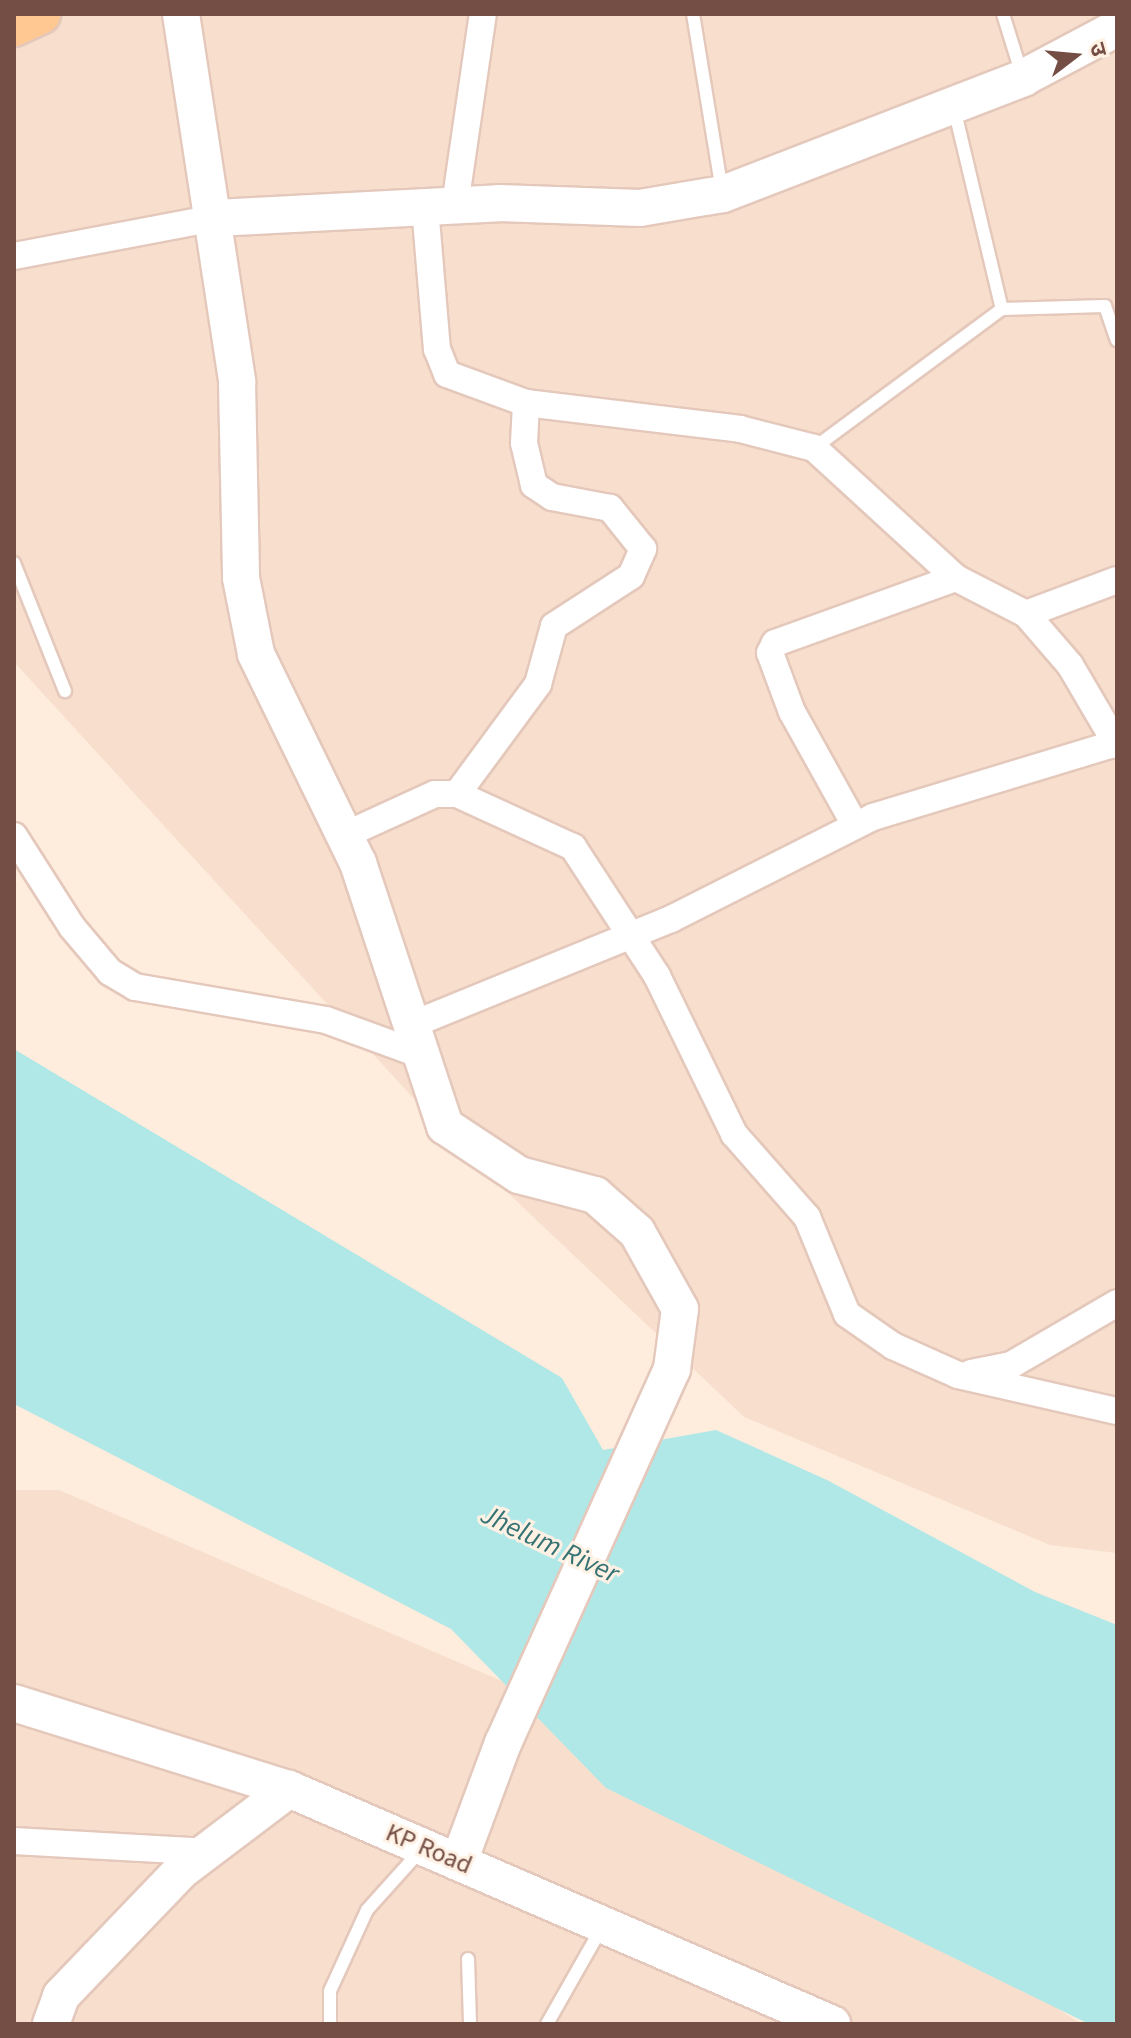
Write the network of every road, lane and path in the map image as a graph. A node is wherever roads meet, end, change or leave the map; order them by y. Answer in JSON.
{"nodes":[{"id":1,"x":40,"y":14,"type":"edge"},
{"id":2,"x":181,"y":14,"type":"edge"},
{"id":3,"x":483,"y":14,"type":"edge"},
{"id":4,"x":693,"y":14,"type":"edge"},
{"id":5,"x":1003,"y":14,"type":"edge"},
{"id":6,"x":14,"y":26,"type":"edge"},
{"id":7,"x":1117,"y":28,"type":"edge"},
{"id":8,"x":1023,"y":78,"type":"junction"},
{"id":9,"x":953,"y":105,"type":"junction"},
{"id":10,"x":723,"y":194,"type":"junction"},
{"id":11,"x":440,"y":206,"type":"junction"},
{"id":12,"x":216,"y":218,"type":"junction"},
{"id":13,"x":14,"y":256,"type":"edge"},
{"id":14,"x":1002,"y":309,"type":"junction"},
{"id":15,"x":1117,"y":340,"type":"edge"},
{"id":16,"x":526,"y":403,"type":"junction"},
{"id":17,"x":814,"y":448,"type":"junction"},
{"id":18,"x":14,"y":563,"type":"edge"},
{"id":19,"x":956,"y":578,"type":"junction"},
{"id":20,"x":1117,"y":580,"type":"edge"},
{"id":21,"x":1026,"y":614,"type":"junction"},
{"id":22,"x":65,"y":691,"type":"dead end"},
{"id":23,"x":1117,"y":744,"type":"edge"},
{"id":24,"x":457,"y":794,"type":"junction"},
{"id":25,"x":855,"y":825,"type":"junction"},
{"id":26,"x":345,"y":835,"type":"junction"},
{"id":27,"x":14,"y":836,"type":"edge"},
{"id":28,"x":631,"y":934,"type":"junction"},
{"id":29,"x":415,"y":1039,"type":"junction"},
{"id":30,"x":1117,"y":1303,"type":"edge"},
{"id":31,"x":958,"y":1375,"type":"junction"},
{"id":32,"x":1117,"y":1411,"type":"edge"},
{"id":33,"x":14,"y":1703,"type":"edge"},
{"id":34,"x":289,"y":1789,"type":"junction"},
{"id":35,"x":14,"y":1841,"type":"edge"},
{"id":36,"x":424,"y":1847,"type":"junction"},
{"id":37,"x":209,"y":1852,"type":"junction"},
{"id":38,"x":459,"y":1861,"type":"junction"},
{"id":39,"x":604,"y":1924,"type":"junction"},
{"id":40,"x":468,"y":1959,"type":"dead end"},
{"id":41,"x":51,"y":2024,"type":"edge"},
{"id":42,"x":330,"y":2024,"type":"edge"},
{"id":43,"x":470,"y":2024,"type":"edge"},
{"id":44,"x":547,"y":2024,"type":"edge"},
{"id":45,"x":832,"y":2024,"type":"edge"}],
"edges":[{"from":1,"to":6,"type":"main road"},
{"from":2,"to":12,"type":"street"},
{"from":3,"to":11,"type":"street"},
{"from":4,"to":10,"type":"lane"},
{"from":5,"to":8,"type":"lane"},
{"from":7,"to":8,"type":"street"},
{"from":8,"to":9,"type":"street"},
{"from":9,"to":10,"type":"street"},
{"from":9,"to":14,"type":"lane"},
{"from":10,"to":11,"type":"street"},
{"from":11,"to":12,"type":"street"},
{"from":11,"to":16,"type":"street"},
{"from":12,"to":13,"type":"street"},
{"from":12,"to":26,"type":"street"},
{"from":14,"to":15,"type":"lane"},
{"from":14,"to":17,"type":"lane"},
{"from":16,"to":17,"type":"street"},
{"from":16,"to":24,"type":"street"},
{"from":17,"to":19,"type":"street"},
{"from":18,"to":22,"type":"lane"},
{"from":19,"to":21,"type":"street"},
{"from":19,"to":25,"type":"street"},
{"from":20,"to":21,"type":"street"},
{"from":21,"to":23,"type":"street"},
{"from":23,"to":25,"type":"street"},
{"from":24,"to":26,"type":"street"},
{"from":24,"to":28,"type":"street"},
{"from":25,"to":28,"type":"street"},
{"from":26,"to":29,"type":"street"},
{"from":27,"to":29,"type":"street"},
{"from":28,"to":29,"type":"street"},
{"from":28,"to":31,"type":"street"},
{"from":29,"to":38,"type":"street"},
{"from":30,"to":31,"type":"street"},
{"from":31,"to":32,"type":"street"},
{"from":33,"to":34,"type":"street","name":"KP Road"},
{"from":34,"to":36,"type":"street","name":"KP Road"},
{"from":34,"to":37,"type":"street"},
{"from":35,"to":37,"type":"street"},
{"from":36,"to":38,"type":"street","name":"KP Road"},
{"from":36,"to":42,"type":"lane"},
{"from":37,"to":41,"type":"street"},
{"from":38,"to":39,"type":"street","name":"KP Road"},
{"from":39,"to":44,"type":"lane"},
{"from":39,"to":45,"type":"street","name":"KP Road"},
{"from":40,"to":43,"type":"lane"}]}
